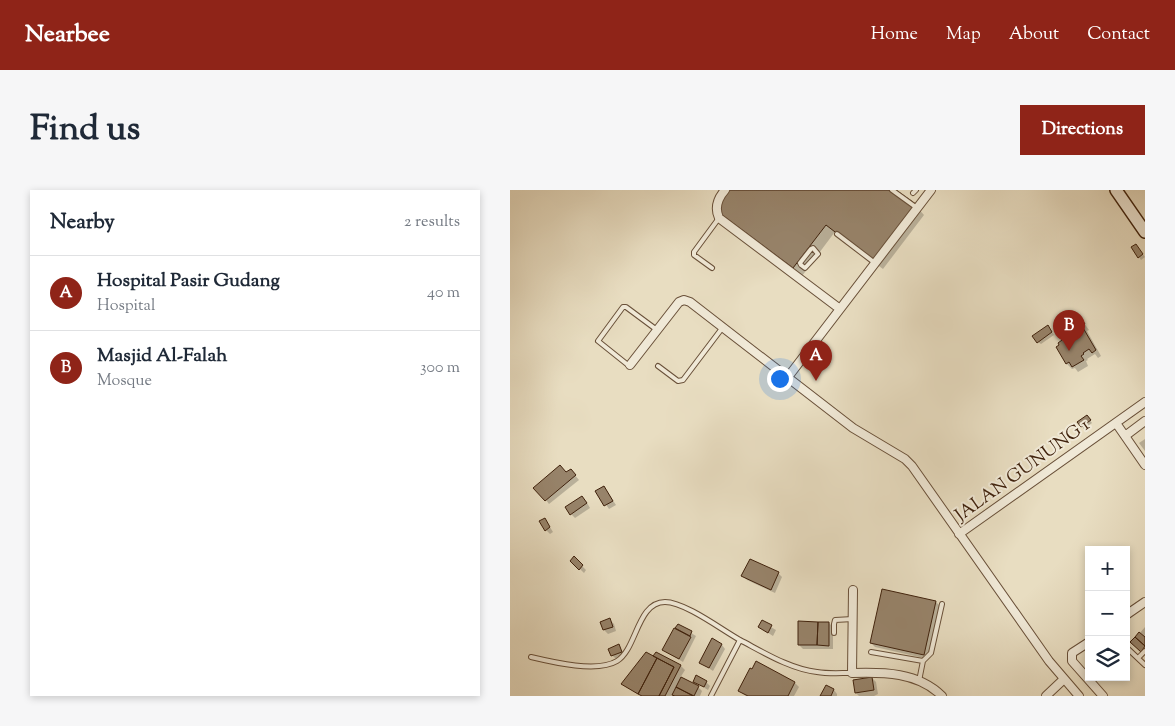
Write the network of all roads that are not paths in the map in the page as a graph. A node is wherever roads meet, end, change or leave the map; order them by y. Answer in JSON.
{"nodes":[{"id":1,"x":725,"y":190,"type":"edge"},
{"id":2,"x":892,"y":190,"type":"edge"},
{"id":3,"x":931,"y":190,"type":"edge"},
{"id":4,"x":1116,"y":190,"type":"edge"},
{"id":5,"x":917,"y":208,"type":"junction"},
{"id":6,"x":719,"y":218,"type":"junction"},
{"id":7,"x":1145,"y":232,"type":"edge"},
{"id":8,"x":837,"y":234,"type":"dead end"},
{"id":9,"x":875,"y":263,"type":"junction"},
{"id":10,"x":802,"y":267,"type":"junction"},
{"id":11,"x":712,"y":268,"type":"dead end"},
{"id":12,"x":796,"y":276,"type":"junction"},
{"id":13,"x":840,"y":309,"type":"junction"},
{"id":14,"x":723,"y":328,"type":"junction"},
{"id":15,"x":657,"y":330,"type":"junction"},
{"id":16,"x":630,"y":364,"type":"joint"},
{"id":17,"x":658,"y":366,"type":"dead end"},
{"id":18,"x":788,"y":377,"type":"junction"},
{"id":19,"x":1145,"y":402,"type":"edge"},
{"id":20,"x":1145,"y":421,"type":"edge"},
{"id":21,"x":1116,"y":423,"type":"junction"},
{"id":22,"x":1125,"y":436,"type":"junction"},
{"id":23,"x":1145,"y":466,"type":"edge"},
{"id":24,"x":959,"y":534,"type":"junction"},
{"id":25,"x":853,"y":590,"type":"dead end"},
{"id":26,"x":1145,"y":602,"type":"edge"},
{"id":27,"x":942,"y":604,"type":"dead end"},
{"id":28,"x":1130,"y":613,"type":"edge"},
{"id":29,"x":853,"y":619,"type":"junction"},
{"id":30,"x":834,"y":633,"type":"dead end"},
{"id":31,"x":740,"y":640,"type":"junction"},
{"id":32,"x":1085,"y":645,"type":"edge"},
{"id":33,"x":1145,"y":650,"type":"edge"},
{"id":34,"x":1130,"y":651,"type":"edge"},
{"id":35,"x":871,"y":652,"type":"dead end"},
{"id":36,"x":530,"y":657,"type":"dead end"},
{"id":37,"x":1138,"y":658,"type":"junction"},
{"id":38,"x":923,"y":661,"type":"junction"},
{"id":39,"x":1145,"y":665,"type":"edge"},
{"id":40,"x":852,"y":673,"type":"junction"},
{"id":41,"x":1085,"y":676,"type":"edge"},
{"id":42,"x":1064,"y":679,"type":"junction"},
{"id":43,"x":919,"y":681,"type":"junction"},
{"id":44,"x":1090,"y":681,"type":"edge"},
{"id":45,"x":711,"y":696,"type":"edge"},
{"id":46,"x":942,"y":696,"type":"edge"},
{"id":47,"x":1046,"y":696,"type":"edge"},
{"id":48,"x":1079,"y":696,"type":"edge"},
{"id":49,"x":1103,"y":696,"type":"edge"}],
"edges":[{"from":1,"to":6,"type":"street"},
{"from":2,"to":5,"type":"lane"},
{"from":3,"to":5,"type":"street"},
{"from":4,"to":7,"type":"street"},
{"from":5,"to":9,"type":"street"},
{"from":6,"to":11,"type":"lane"},
{"from":6,"to":12,"type":"street"},
{"from":8,"to":9,"type":"lane"},
{"from":9,"to":13,"type":"street"},
{"from":10,"to":10,"type":"lane"},
{"from":10,"to":12,"type":"lane"},
{"from":12,"to":13,"type":"street"},
{"from":13,"to":18,"type":"street"},
{"from":14,"to":15,"type":"street"},
{"from":14,"to":17,"type":"lane"},
{"from":14,"to":18,"type":"street"},
{"from":15,"to":16,"type":"street"},
{"from":15,"to":16,"type":"lane"},
{"from":18,"to":24,"type":"street"},
{"from":19,"to":21,"type":"street","name":"JALAN GUNUNG 1"},
{"from":20,"to":22,"type":"street"},
{"from":21,"to":22,"type":"street"},
{"from":21,"to":24,"type":"street","name":"JALAN GUNUNG 1"},
{"from":22,"to":23,"type":"street"},
{"from":24,"to":42,"type":"street","name":"JALAN GUNUNG 1"},
{"from":25,"to":29,"type":"street"},
{"from":26,"to":28,"type":"street"},
{"from":27,"to":38,"type":"lane"},
{"from":29,"to":30,"type":"lane"},
{"from":29,"to":40,"type":"street"},
{"from":31,"to":36,"type":"lane"},
{"from":31,"to":40,"type":"lane"},
{"from":31,"to":45,"type":"lane"},
{"from":32,"to":41,"type":"street"},
{"from":33,"to":37,"type":"lane"},
{"from":34,"to":37,"type":"lane"},
{"from":35,"to":38,"type":"lane"},
{"from":37,"to":39,"type":"lane"},
{"from":38,"to":43,"type":"lane"},
{"from":40,"to":43,"type":"street"},
{"from":42,"to":47,"type":"street"},
{"from":42,"to":48,"type":"street","name":"JALAN GUNUNG 1"},
{"from":43,"to":46,"type":"street"},
{"from":44,"to":49,"type":"street"}]}
